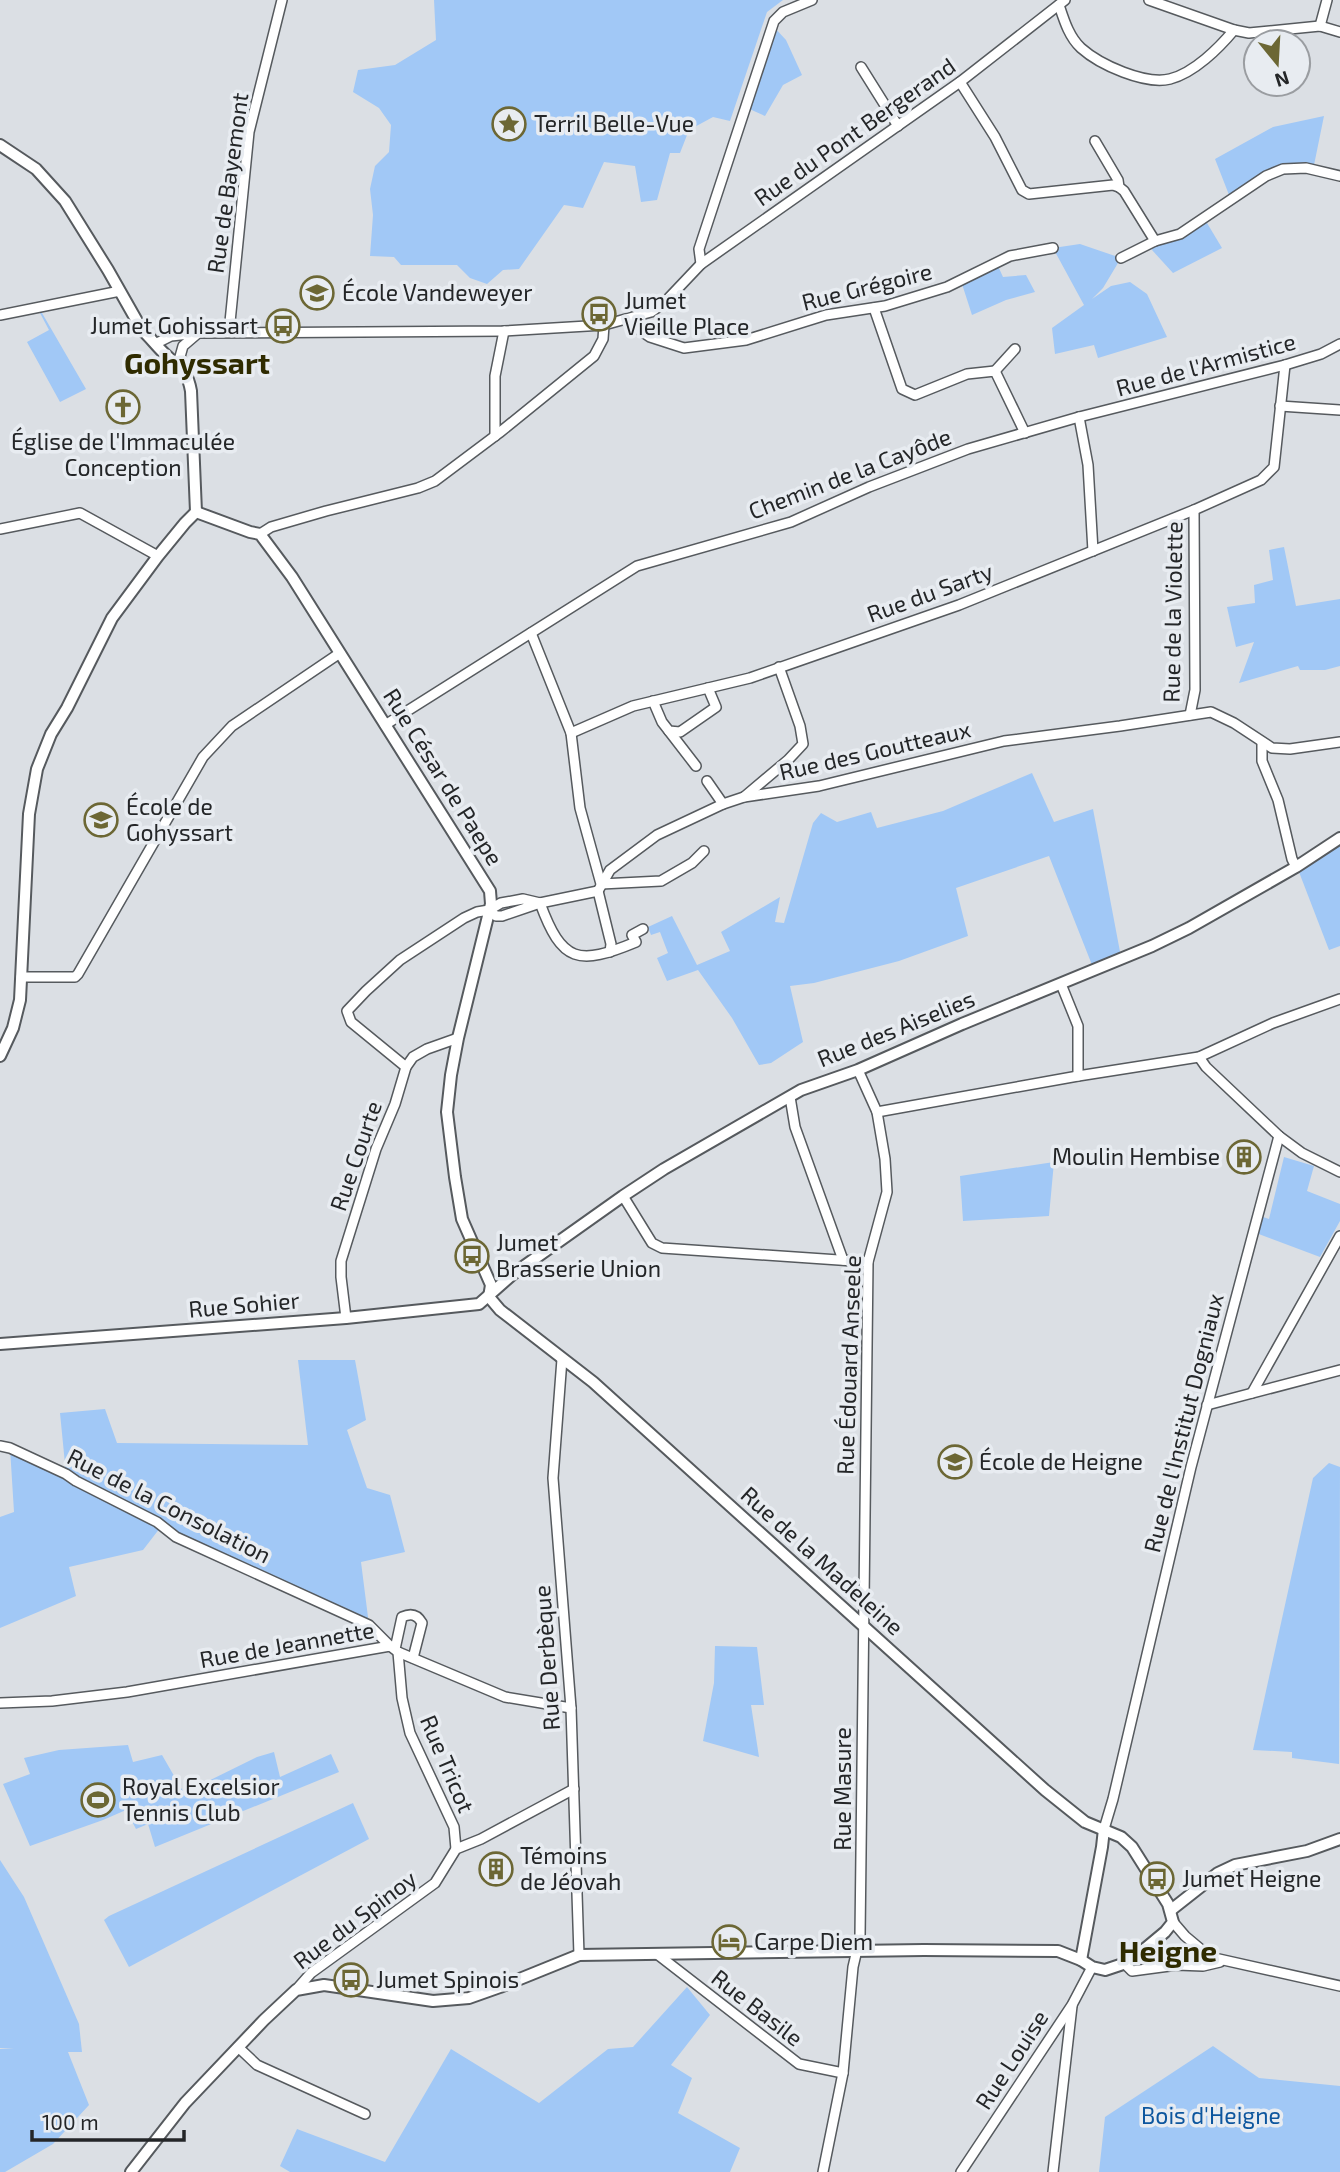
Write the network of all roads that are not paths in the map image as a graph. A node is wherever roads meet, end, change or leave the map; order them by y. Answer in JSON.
{"nodes":[{"id":1,"x":282,"y":0,"type":"edge"},
{"id":2,"x":812,"y":0,"type":"edge"},
{"id":3,"x":1149,"y":0,"type":"edge"},
{"id":4,"x":1327,"y":0,"type":"edge"},
{"id":5,"x":1062,"y":3,"type":"edge"},
{"id":6,"x":1320,"y":26,"type":"junction"},
{"id":7,"x":1234,"y":30,"type":"junction"},
{"id":8,"x":1340,"y":32,"type":"edge"},
{"id":9,"x":861,"y":67,"type":"dead end"},
{"id":10,"x":960,"y":82,"type":"junction"},
{"id":11,"x":898,"y":126,"type":"junction"},
{"id":12,"x":1096,"y":141,"type":"dead end"},
{"id":13,"x":0,"y":145,"type":"edge"},
{"id":14,"x":1340,"y":176,"type":"edge"},
{"id":15,"x":1119,"y":187,"type":"junction"},
{"id":16,"x":1155,"y":241,"type":"junction"},
{"id":17,"x":1053,"y":248,"type":"dead end"},
{"id":18,"x":1121,"y":258,"type":"dead end"},
{"id":19,"x":701,"y":264,"type":"junction"},
{"id":20,"x":120,"y":291,"type":"junction"},
{"id":21,"x":874,"y":307,"type":"junction"},
{"id":22,"x":0,"y":315,"type":"edge"},
{"id":23,"x":625,"y":320,"type":"junction"},
{"id":24,"x":604,"y":325,"type":"junction"},
{"id":25,"x":504,"y":331,"type":"junction"},
{"id":26,"x":229,"y":332,"type":"junction"},
{"id":27,"x":199,"y":333,"type":"junction"},
{"id":28,"x":157,"y":343,"type":"junction"},
{"id":29,"x":1340,"y":344,"type":"edge"},
{"id":30,"x":1015,"y":349,"type":"dead end"},
{"id":31,"x":178,"y":364,"type":"junction"},
{"id":32,"x":1285,"y":365,"type":"junction"},
{"id":33,"x":995,"y":371,"type":"junction"},
{"id":34,"x":1280,"y":406,"type":"junction"},
{"id":35,"x":1340,"y":410,"type":"edge"},
{"id":36,"x":1079,"y":417,"type":"junction"},
{"id":37,"x":1025,"y":433,"type":"junction"},
{"id":38,"x":495,"y":436,"type":"junction"},
{"id":39,"x":1194,"y":510,"type":"junction"},
{"id":40,"x":197,"y":512,"type":"junction"},
{"id":41,"x":0,"y":529,"type":"edge"},
{"id":42,"x":260,"y":534,"type":"junction"},
{"id":43,"x":1093,"y":551,"type":"junction"},
{"id":44,"x":158,"y":556,"type":"junction"},
{"id":45,"x":531,"y":633,"type":"junction"},
{"id":46,"x":340,"y":653,"type":"junction"},
{"id":47,"x":779,"y":667,"type":"junction"},
{"id":48,"x":708,"y":688,"type":"junction"},
{"id":49,"x":653,"y":701,"type":"junction"},
{"id":50,"x":1190,"y":715,"type":"junction"},
{"id":51,"x":385,"y":725,"type":"junction"},
{"id":52,"x":669,"y":731,"type":"junction"},
{"id":53,"x":571,"y":733,"type":"junction"},
{"id":54,"x":1262,"y":742,"type":"junction"},
{"id":55,"x":1340,"y":742,"type":"edge"},
{"id":56,"x":696,"y":766,"type":"dead end"},
{"id":57,"x":707,"y":781,"type":"dead end"},
{"id":58,"x":744,"y":797,"type":"junction"},
{"id":59,"x":723,"y":804,"type":"junction"},
{"id":60,"x":1340,"y":838,"type":"edge"},
{"id":61,"x":704,"y":851,"type":"dead end"},
{"id":62,"x":1296,"y":867,"type":"junction"},
{"id":63,"x":600,"y":888,"type":"junction"},
{"id":64,"x":540,"y":903,"type":"junction"},
{"id":65,"x":489,"y":910,"type":"junction"},
{"id":66,"x":643,"y":929,"type":"dead end"},
{"id":67,"x":610,"y":953,"type":"junction"},
{"id":68,"x":21,"y":977,"type":"junction"},
{"id":69,"x":1061,"y":984,"type":"junction"},
{"id":70,"x":1340,"y":999,"type":"edge"},
{"id":71,"x":458,"y":1038,"type":"junction"},
{"id":72,"x":0,"y":1056,"type":"edge"},
{"id":73,"x":1199,"y":1057,"type":"junction"},
{"id":74,"x":406,"y":1067,"type":"junction"},
{"id":75,"x":858,"y":1070,"type":"junction"},
{"id":76,"x":1078,"y":1076,"type":"junction"},
{"id":77,"x":790,"y":1097,"type":"junction"},
{"id":78,"x":877,"y":1112,"type":"junction"},
{"id":79,"x":1279,"y":1136,"type":"junction"},
{"id":80,"x":1340,"y":1172,"type":"edge"},
{"id":81,"x":623,"y":1196,"type":"junction"},
{"id":82,"x":1340,"y":1236,"type":"edge"},
{"id":83,"x":843,"y":1260,"type":"junction"},
{"id":84,"x":868,"y":1262,"type":"junction"},
{"id":85,"x":489,"y":1297,"type":"junction"},
{"id":86,"x":346,"y":1318,"type":"junction"},
{"id":87,"x":0,"y":1344,"type":"edge"},
{"id":88,"x":562,"y":1359,"type":"junction"},
{"id":89,"x":1340,"y":1370,"type":"edge"},
{"id":90,"x":1252,"y":1394,"type":"junction"},
{"id":91,"x":1207,"y":1405,"type":"junction"},
{"id":92,"x":0,"y":1446,"type":"edge"},
{"id":93,"x":863,"y":1626,"type":"junction"},
{"id":94,"x":395,"y":1649,"type":"junction"},
{"id":95,"x":413,"y":1658,"type":"junction"},
{"id":96,"x":0,"y":1703,"type":"edge"},
{"id":97,"x":571,"y":1708,"type":"junction"},
{"id":98,"x":574,"y":1789,"type":"junction"},
{"id":99,"x":1104,"y":1829,"type":"junction"},
{"id":100,"x":1340,"y":1839,"type":"edge"},
{"id":101,"x":1102,"y":1847,"type":"junction"},
{"id":102,"x":1132,"y":1847,"type":"junction"},
{"id":103,"x":456,"y":1849,"type":"junction"},
{"id":104,"x":1172,"y":1916,"type":"junction"},
{"id":105,"x":856,"y":1951,"type":"junction"},
{"id":106,"x":657,"y":1954,"type":"junction"},
{"id":107,"x":579,"y":1955,"type":"junction"},
{"id":108,"x":1080,"y":1960,"type":"junction"},
{"id":109,"x":1226,"y":1961,"type":"junction"},
{"id":110,"x":1125,"y":1964,"type":"junction"},
{"id":111,"x":1092,"y":1967,"type":"junction"},
{"id":112,"x":1340,"y":1986,"type":"edge"},
{"id":113,"x":296,"y":1990,"type":"junction"},
{"id":114,"x":1072,"y":2005,"type":"junction"},
{"id":115,"x":238,"y":2047,"type":"junction"},
{"id":116,"x":843,"y":2073,"type":"junction"},
{"id":117,"x":365,"y":2114,"type":"dead end"},
{"id":118,"x":131,"y":2172,"type":"edge"},
{"id":119,"x":823,"y":2172,"type":"edge"},
{"id":120,"x":961,"y":2172,"type":"edge"},
{"id":121,"x":1053,"y":2172,"type":"edge"}],
"edges":[{"from":1,"to":26,"type":"street","name":"Rue de Bayemont"},
{"from":2,"to":19,"type":"street"},
{"from":3,"to":7,"type":"street"},
{"from":4,"to":6,"type":"street"},
{"from":5,"to":7,"type":"street"},
{"from":5,"to":10,"type":"street","name":"Rue du Pont Bergerand"},
{"from":6,"to":7,"type":"street"},
{"from":6,"to":8,"type":"street"},
{"from":9,"to":11,"type":"street"},
{"from":10,"to":11,"type":"street","name":"Rue du Pont Bergerand"},
{"from":10,"to":15,"type":"street"},
{"from":11,"to":19,"type":"street","name":"Rue du Pont Bergerand"},
{"from":12,"to":15,"type":"street"},
{"from":13,"to":20,"type":"street"},
{"from":14,"to":16,"type":"street"},
{"from":15,"to":16,"type":"street"},
{"from":16,"to":18,"type":"street"},
{"from":17,"to":21,"type":"street","name":"Rue Grégoire"},
{"from":19,"to":23,"type":"street","name":"Rue du Pont Bergerand"},
{"from":20,"to":22,"type":"street"},
{"from":20,"to":28,"type":"street"},
{"from":21,"to":23,"type":"street","name":"Rue Grégoire"},
{"from":21,"to":33,"type":"street"},
{"from":23,"to":24,"type":"street","name":"Rue du Pont Bergerand"},
{"from":24,"to":25,"type":"street","name":"Rue du Pont Bergerand"},
{"from":24,"to":38,"type":"street"},
{"from":25,"to":26,"type":"street","name":"Rue du Pont Bergerand"},
{"from":25,"to":38,"type":"street"},
{"from":26,"to":27,"type":"street","name":"Rue du Pont Bergerand"},
{"from":27,"to":28,"type":"street","name":"Rue du Pont Bergerand"},
{"from":27,"to":31,"type":"street"},
{"from":28,"to":31,"type":"street"},
{"from":29,"to":32,"type":"street","name":"Rue de l'Armistice"},
{"from":30,"to":33,"type":"street"},
{"from":31,"to":40,"type":"street"},
{"from":32,"to":34,"type":"street","name":"Rue du Sarty"},
{"from":32,"to":36,"type":"street","name":"Rue de l'Armistice"},
{"from":33,"to":37,"type":"street"},
{"from":34,"to":35,"type":"street"},
{"from":34,"to":39,"type":"street","name":"Rue du Sarty"},
{"from":36,"to":37,"type":"street","name":"Chemin de la Cayôde"},
{"from":36,"to":43,"type":"street"},
{"from":37,"to":45,"type":"street","name":"Chemin de la Cayôde"},
{"from":38,"to":42,"type":"street"},
{"from":39,"to":43,"type":"street","name":"Rue du Sarty"},
{"from":39,"to":50,"type":"street","name":"Rue de la Violette"},
{"from":40,"to":42,"type":"street"},
{"from":40,"to":44,"type":"street"},
{"from":41,"to":44,"type":"street"},
{"from":42,"to":46,"type":"street","name":"Rue César de Paepe"},
{"from":43,"to":47,"type":"street","name":"Rue du Sarty"},
{"from":44,"to":68,"type":"street"},
{"from":45,"to":51,"type":"street","name":"Chemin de la Cayôde"},
{"from":45,"to":53,"type":"street"},
{"from":46,"to":51,"type":"street","name":"Rue César de Paepe"},
{"from":46,"to":68,"type":"street"},
{"from":47,"to":48,"type":"street","name":"Rue du Sarty"},
{"from":47,"to":58,"type":"street"},
{"from":48,"to":49,"type":"street","name":"Rue du Sarty"},
{"from":48,"to":52,"type":"street"},
{"from":49,"to":52,"type":"street"},
{"from":49,"to":53,"type":"street","name":"Rue du Sarty"},
{"from":50,"to":54,"type":"street","name":"Rue des Goutteaux"},
{"from":50,"to":58,"type":"street","name":"Rue des Goutteaux"},
{"from":51,"to":65,"type":"street","name":"Rue César de Paepe"},
{"from":52,"to":56,"type":"street"},
{"from":53,"to":63,"type":"street"},
{"from":54,"to":55,"type":"street"},
{"from":54,"to":62,"type":"street"},
{"from":57,"to":59,"type":"street"},
{"from":58,"to":59,"type":"street","name":"Rue des Goutteaux"},
{"from":59,"to":63,"type":"street","name":"Rue des Goutteaux"},
{"from":60,"to":62,"type":"street","name":"Rue des Aiselies"},
{"from":61,"to":63,"type":"street"},
{"from":62,"to":69,"type":"street","name":"Rue des Aiselies"},
{"from":63,"to":64,"type":"street"},
{"from":63,"to":67,"type":"street"},
{"from":64,"to":65,"type":"street"},
{"from":64,"to":67,"type":"street"},
{"from":65,"to":71,"type":"street","name":"Rue César de Paepe"},
{"from":65,"to":74,"type":"street"},
{"from":66,"to":67,"type":"street"},
{"from":68,"to":72,"type":"street"},
{"from":69,"to":75,"type":"street","name":"Rue des Aiselies"},
{"from":69,"to":76,"type":"street"},
{"from":70,"to":73,"type":"street"},
{"from":71,"to":74,"type":"street"},
{"from":71,"to":85,"type":"street","name":"Rue César de Paepe"},
{"from":73,"to":76,"type":"street"},
{"from":73,"to":79,"type":"street"},
{"from":74,"to":86,"type":"street","name":"Rue Courte"},
{"from":75,"to":77,"type":"street","name":"Rue des Aiselies"},
{"from":75,"to":78,"type":"street","name":"Rue Édouard Anseele"},
{"from":76,"to":78,"type":"street"},
{"from":77,"to":81,"type":"street","name":"Rue des Aiselies"},
{"from":77,"to":83,"type":"street"},
{"from":78,"to":84,"type":"street","name":"Rue Édouard Anseele"},
{"from":79,"to":80,"type":"street"},
{"from":79,"to":91,"type":"street","name":"Rue de l'Institut Dogniaux"},
{"from":81,"to":83,"type":"street"},
{"from":81,"to":85,"type":"street","name":"Rue des Aiselies"},
{"from":82,"to":90,"type":"street"},
{"from":83,"to":84,"type":"street"},
{"from":84,"to":93,"type":"street","name":"Rue Édouard Anseele"},
{"from":85,"to":86,"type":"street","name":"Rue Sohier"},
{"from":85,"to":88,"type":"street","name":"Rue de la Madeleine"},
{"from":86,"to":87,"type":"street","name":"Rue Sohier"},
{"from":88,"to":93,"type":"street","name":"Rue de la Madeleine"},
{"from":88,"to":97,"type":"street","name":"Rue Derbèque"},
{"from":89,"to":90,"type":"street"},
{"from":90,"to":91,"type":"street"},
{"from":91,"to":99,"type":"street","name":"Rue de l'Institut Dogniaux"},
{"from":92,"to":94,"type":"street","name":"Rue de la Consolation"},
{"from":93,"to":99,"type":"street","name":"Rue de la Madeleine"},
{"from":93,"to":105,"type":"street","name":"Rue Masure"},
{"from":94,"to":95,"type":"street","name":"Rue de Jeannette"},
{"from":94,"to":95,"type":"street"},
{"from":94,"to":96,"type":"street","name":"Rue de Jeannette"},
{"from":94,"to":103,"type":"street","name":"Rue Tricot"},
{"from":95,"to":97,"type":"street","name":"Rue de Jeannette"},
{"from":97,"to":98,"type":"street","name":"Rue Derbèque"},
{"from":98,"to":103,"type":"street"},
{"from":98,"to":107,"type":"street","name":"Rue Derbèque"},
{"from":99,"to":101,"type":"street"},
{"from":99,"to":102,"type":"street","name":"Rue de la Madeleine"},
{"from":100,"to":104,"type":"street"},
{"from":101,"to":102,"type":"street"},
{"from":101,"to":108,"type":"street"},
{"from":102,"to":104,"type":"street","name":"Rue de la Madeleine"},
{"from":103,"to":113,"type":"street","name":"Rue du Spinoy"},
{"from":104,"to":109,"type":"street"},
{"from":104,"to":110,"type":"street"},
{"from":105,"to":106,"type":"street"},
{"from":105,"to":108,"type":"street"},
{"from":105,"to":116,"type":"street","name":"Rue Masure"},
{"from":106,"to":107,"type":"street"},
{"from":106,"to":116,"type":"street","name":"Rue Basile"},
{"from":107,"to":113,"type":"street"},
{"from":108,"to":111,"type":"street"},
{"from":109,"to":110,"type":"street"},
{"from":109,"to":112,"type":"street"},
{"from":110,"to":111,"type":"street"},
{"from":111,"to":114,"type":"street","name":"Rue Louise"},
{"from":113,"to":115,"type":"street"},
{"from":114,"to":120,"type":"street","name":"Rue Louise"},
{"from":114,"to":121,"type":"street"},
{"from":115,"to":117,"type":"street"},
{"from":115,"to":118,"type":"street"},
{"from":116,"to":119,"type":"street","name":"Rue Masure"}]}
